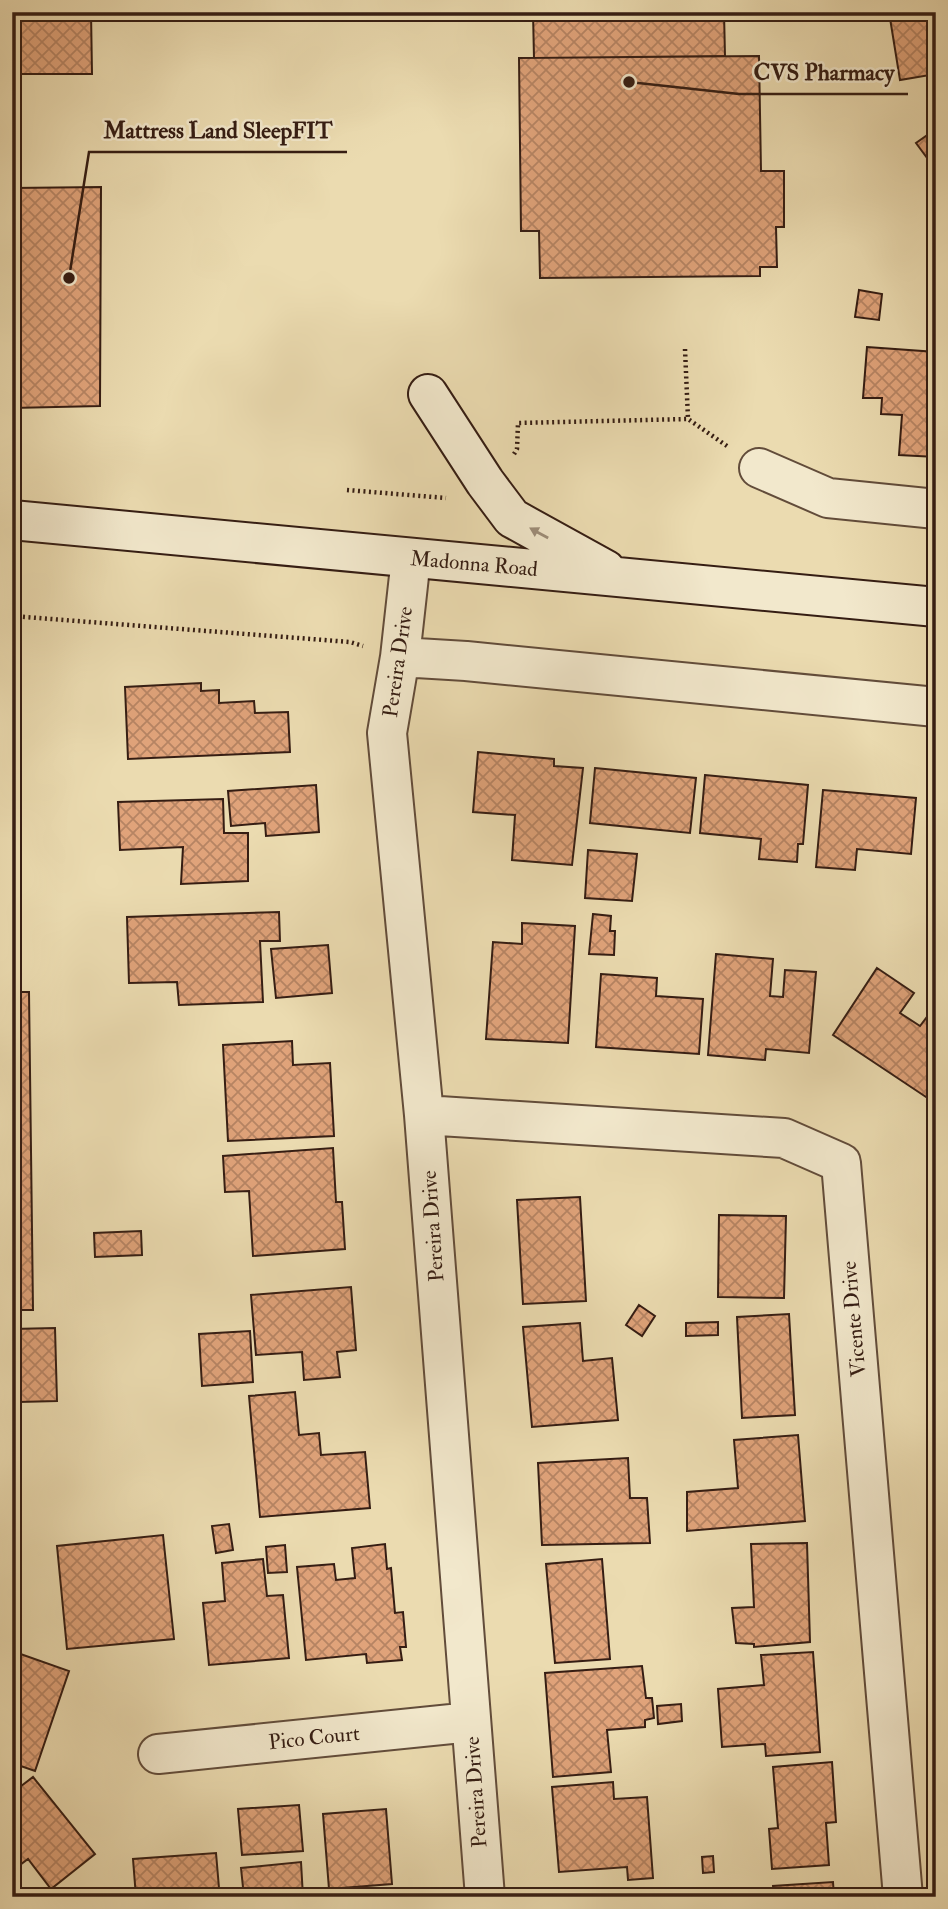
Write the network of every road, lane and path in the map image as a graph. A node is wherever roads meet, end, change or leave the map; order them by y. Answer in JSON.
{"nodes":[{"id":1,"x":685,"y":349,"type":"dead end"},
{"id":2,"x":428,"y":394,"type":"dead end"},
{"id":3,"x":759,"y":468,"type":"joint"},
{"id":4,"x":936,"y":509,"type":"edge"},
{"id":5,"x":12,"y":520,"type":"edge"},
{"id":6,"x":411,"y":558,"type":"junction"},
{"id":7,"x":620,"y":577,"type":"junction"},
{"id":8,"x":936,"y":607,"type":"edge"},
{"id":9,"x":12,"y":616,"type":"edge"},
{"id":10,"x":400,"y":657,"type":"junction"},
{"id":11,"x":936,"y":707,"type":"edge"},
{"id":12,"x":424,"y":1115,"type":"junction"},
{"id":13,"x":471,"y":1722,"type":"junction"},
{"id":14,"x":158,"y":1754,"type":"dead end"},
{"id":15,"x":485,"y":1897,"type":"edge"},
{"id":16,"x":903,"y":1897,"type":"edge"}],
"edges":[{"from":1,"to":3,"type":"path"},
{"from":7,"to":2,"type":"street","one_way":true},
{"from":3,"to":4,"type":"street"},
{"from":5,"to":6,"type":"street","name":"Madonna Road"},
{"from":6,"to":7,"type":"street","name":"Madonna Road"},
{"from":6,"to":10,"type":"street","name":"Pereira Drive"},
{"from":7,"to":8,"type":"street","name":"Madonna Road"},
{"from":9,"to":10,"type":"path"},
{"from":10,"to":11,"type":"street"},
{"from":10,"to":12,"type":"street","name":"Pereira Drive"},
{"from":12,"to":13,"type":"street","name":"Pereira Drive"},
{"from":12,"to":16,"type":"street","name":"Vicente Drive"},
{"from":13,"to":14,"type":"street","name":"Pico Court"},
{"from":13,"to":15,"type":"street","name":"Pereira Drive"}]}
